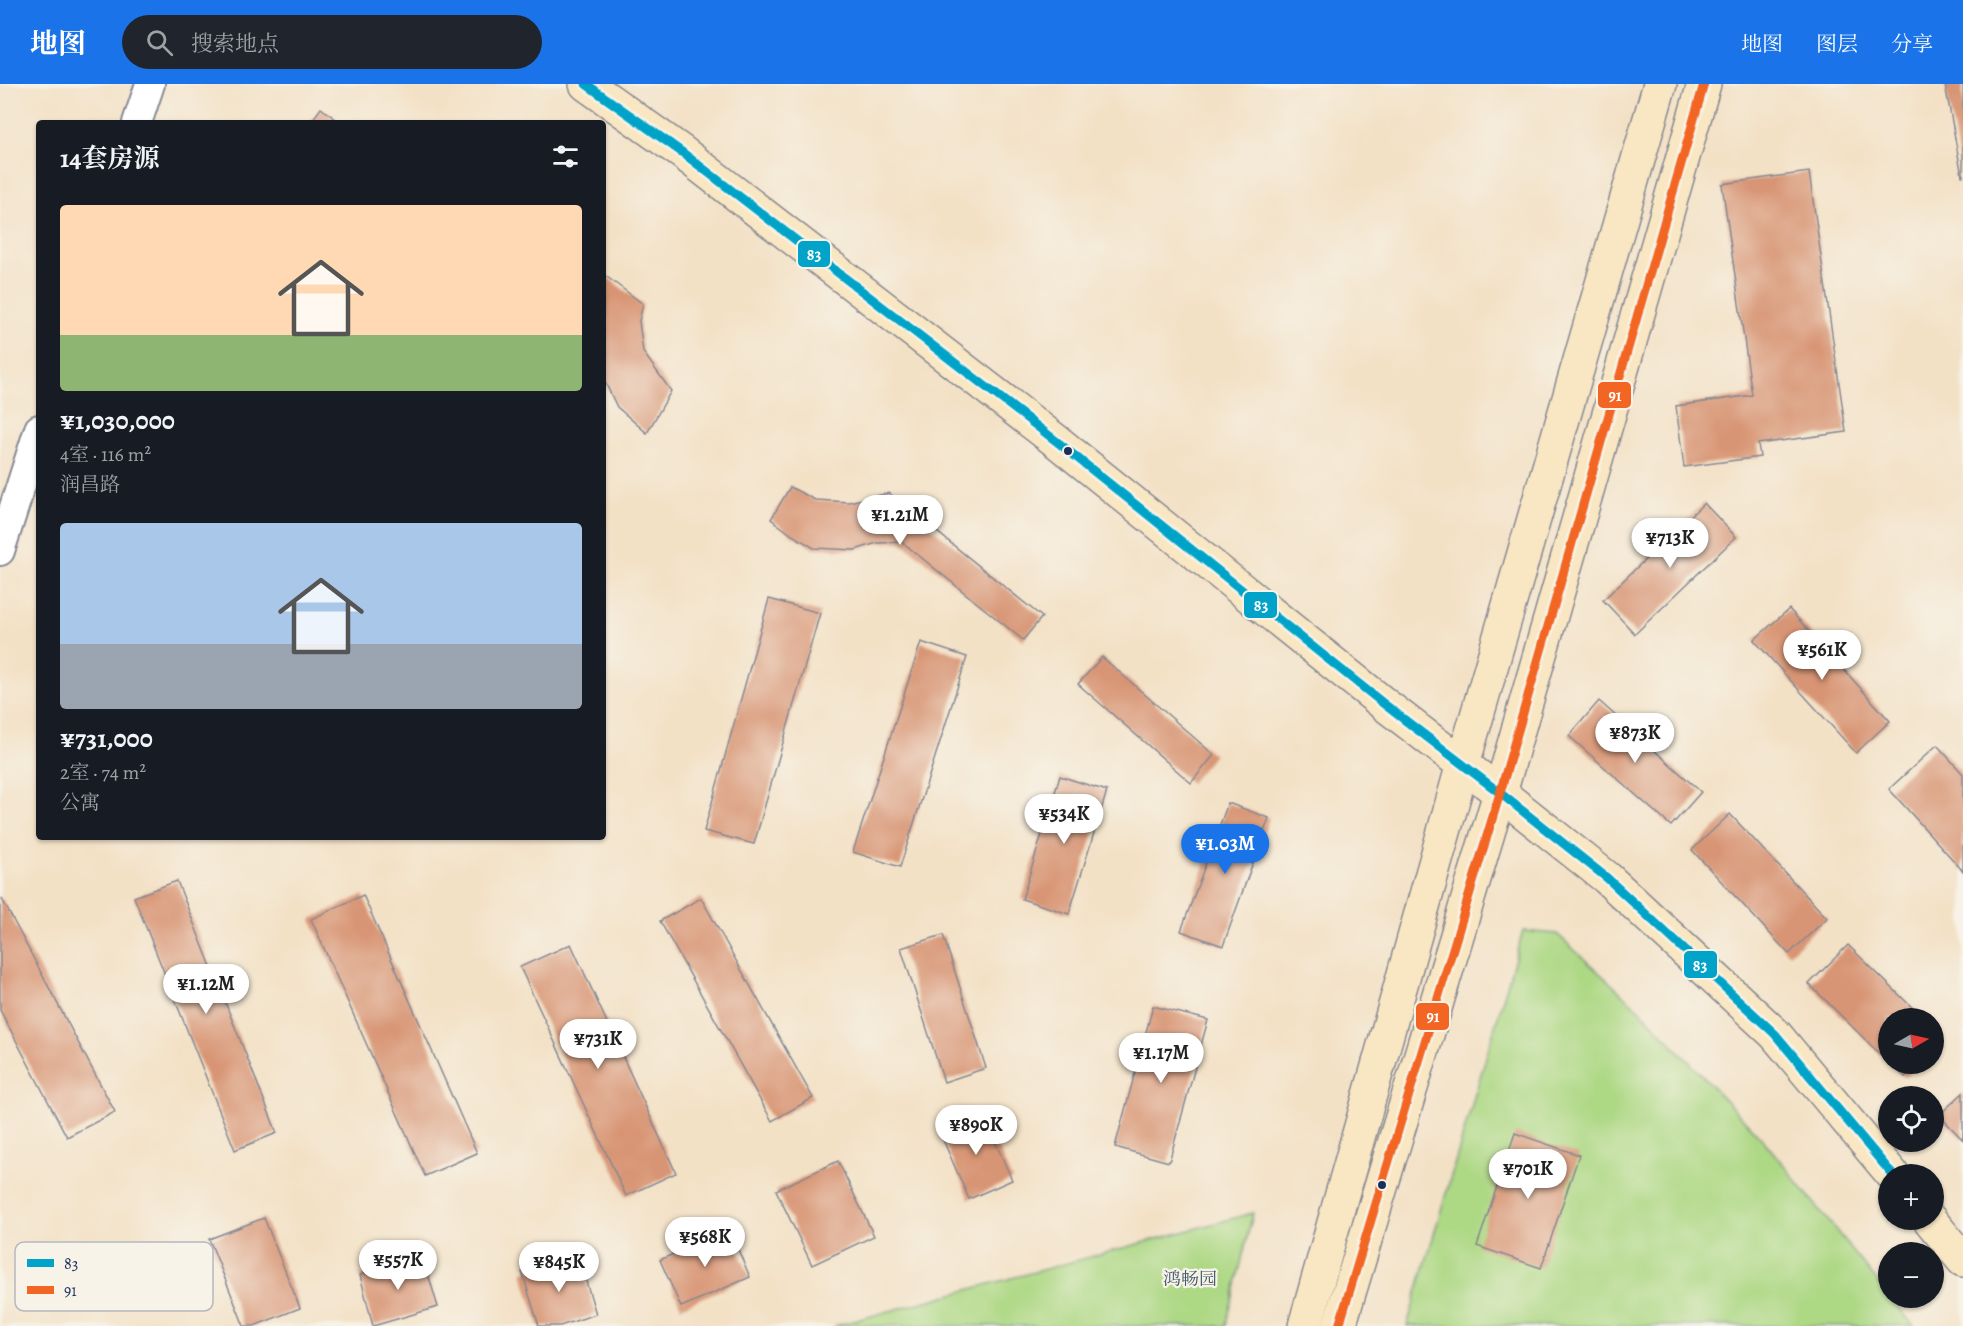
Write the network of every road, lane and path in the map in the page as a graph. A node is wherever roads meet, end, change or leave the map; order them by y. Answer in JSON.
{"nodes":[{"id":1,"x":150,"y":84,"type":"edge"},
{"id":2,"x":586,"y":84,"type":"edge"},
{"id":3,"x":1660,"y":84,"type":"edge"},
{"id":4,"x":1704,"y":84,"type":"edge"},
{"id":5,"x":138,"y":120,"type":"edge"},
{"id":6,"x":36,"y":438,"type":"edge"},
{"id":7,"x":0,"y":550,"type":"edge"},
{"id":8,"x":1462,"y":764,"type":"junction"},
{"id":9,"x":1500,"y":793,"type":"junction"},
{"id":10,"x":1884,"y":1164,"type":"edge"},
{"id":11,"x":1938,"y":1230,"type":"edge"},
{"id":12,"x":1963,"y":1260,"type":"edge"},
{"id":13,"x":1305,"y":1326,"type":"edge"},
{"id":14,"x":1339,"y":1326,"type":"edge"}],
"edges":[{"from":1,"to":5,"type":"street"},
{"from":2,"to":8,"type":"main road"},
{"from":3,"to":8,"type":"main road"},
{"from":4,"to":9,"type":"main road"},
{"from":6,"to":7,"type":"street"},
{"from":8,"to":9,"type":"main road"},
{"from":8,"to":13,"type":"main road"},
{"from":9,"to":10,"type":"main road"},
{"from":9,"to":14,"type":"main road"},
{"from":11,"to":12,"type":"main road"}]}
